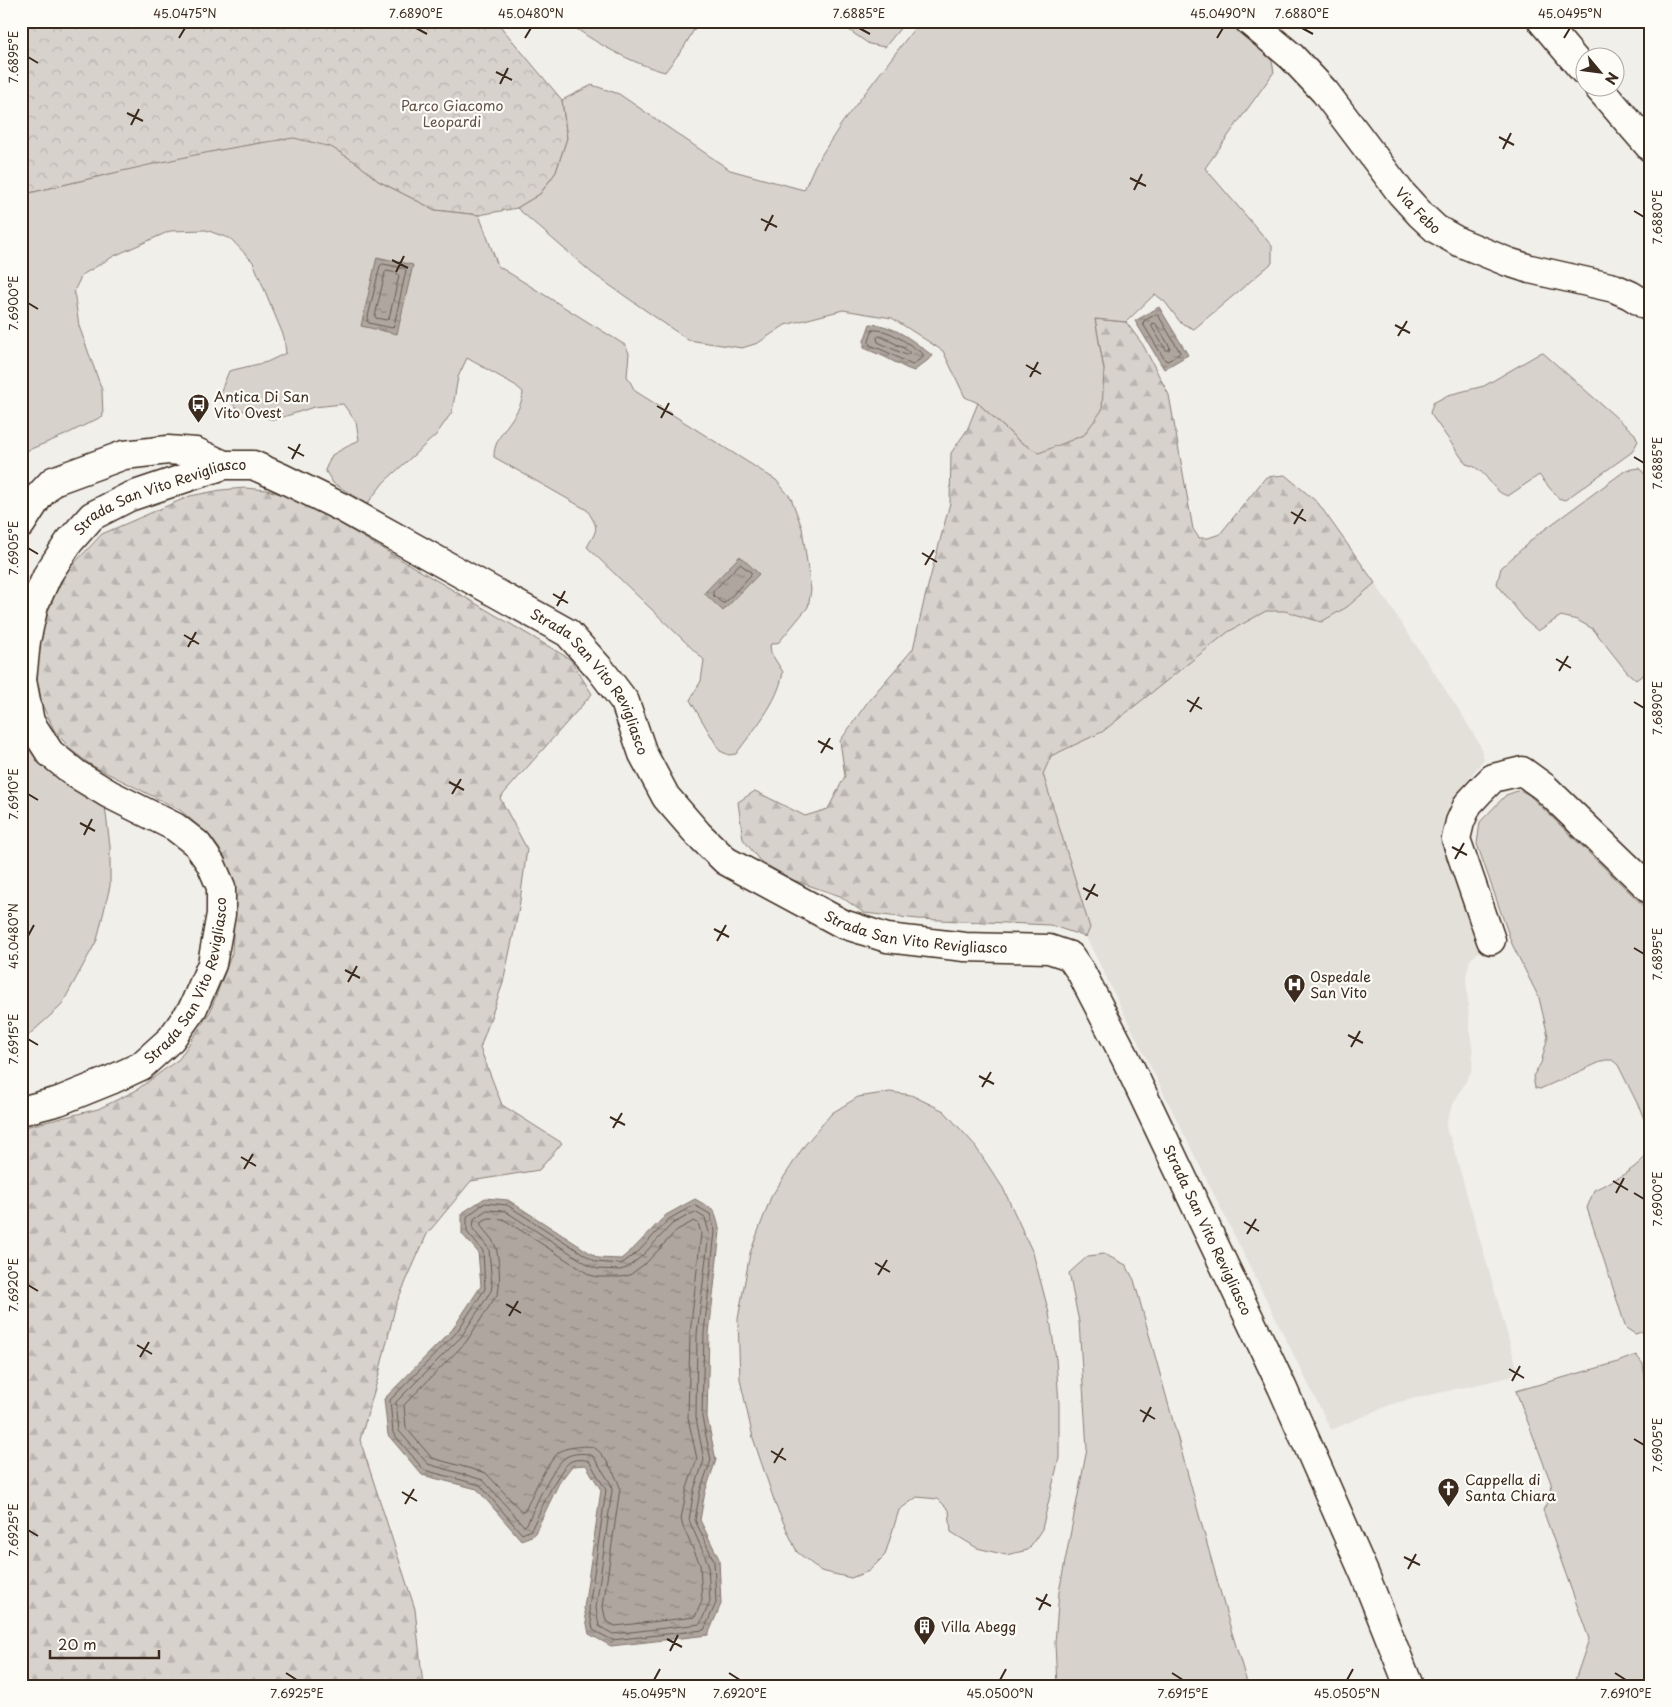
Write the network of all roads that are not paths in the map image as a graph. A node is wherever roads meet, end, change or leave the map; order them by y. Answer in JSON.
{"nodes":[{"id":1,"x":1248,"y":21,"type":"edge"},
{"id":2,"x":1542,"y":21,"type":"edge"},
{"id":3,"x":1574,"y":58,"type":"edge"},
{"id":4,"x":1608,"y":98,"type":"edge"},
{"id":5,"x":1651,"y":148,"type":"edge"},
{"id":6,"x":1651,"y":308,"type":"edge"},
{"id":7,"x":224,"y":464,"type":"junction"},
{"id":8,"x":21,"y":524,"type":"edge"},
{"id":9,"x":1651,"y":890,"type":"edge"},
{"id":10,"x":1491,"y":940,"type":"dead end"},
{"id":11,"x":21,"y":1111,"type":"edge"},
{"id":12,"x":1409,"y":1686,"type":"edge"}],
"edges":[{"from":1,"to":6,"type":"street","name":"Via Febo"},
{"from":2,"to":3,"type":"street"},
{"from":4,"to":5,"type":"street"},
{"from":7,"to":8,"type":"street"},
{"from":7,"to":11,"type":"street","name":"Strada San Vito Revigliasco"},
{"from":7,"to":12,"type":"street","name":"Strada San Vito Revigliasco"},
{"from":9,"to":10,"type":"street"}]}
